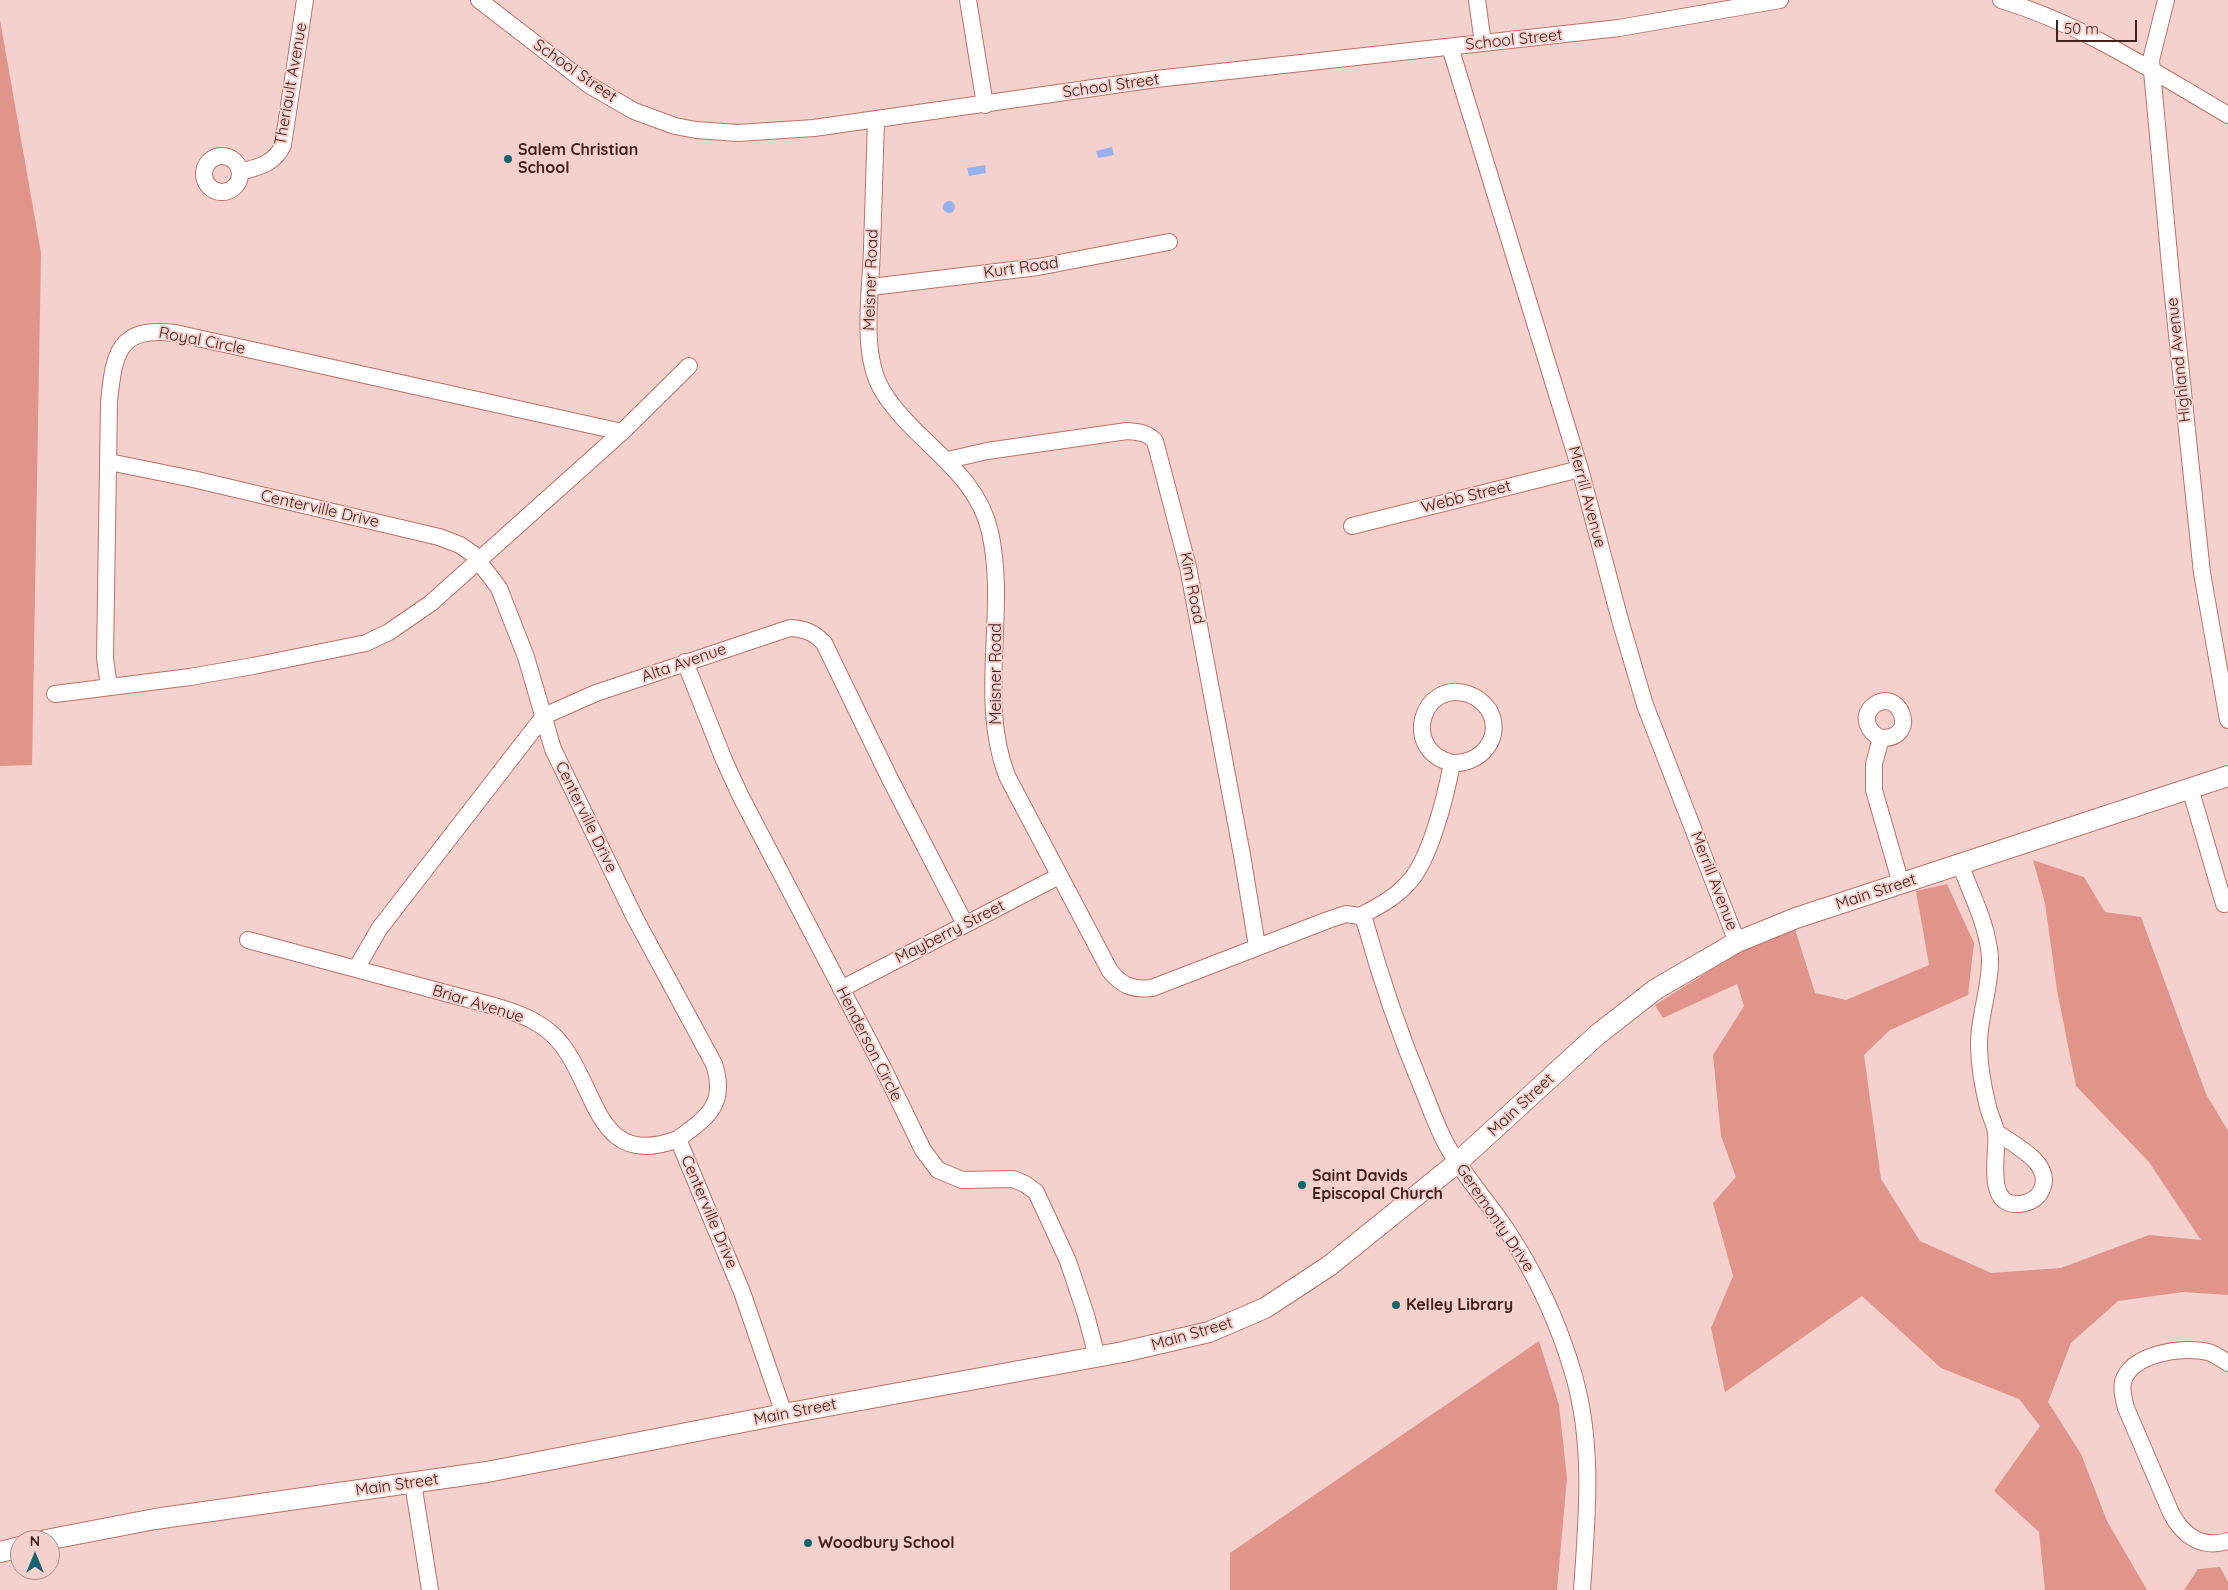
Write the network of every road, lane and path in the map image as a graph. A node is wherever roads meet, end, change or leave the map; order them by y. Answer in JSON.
{"nodes":[{"id":1,"x":305,"y":0,"type":"edge"},
{"id":2,"x":479,"y":0,"type":"edge"},
{"id":3,"x":968,"y":0,"type":"edge"},
{"id":4,"x":1477,"y":0,"type":"edge"},
{"id":5,"x":1780,"y":0,"type":"edge"},
{"id":6,"x":2001,"y":0,"type":"edge"},
{"id":7,"x":2166,"y":0,"type":"edge"},
{"id":8,"x":1759,"y":2,"type":"edge"},
{"id":9,"x":1483,"y":43,"type":"junction"},
{"id":10,"x":1450,"y":47,"type":"junction"},
{"id":11,"x":2152,"y":70,"type":"junction"},
{"id":12,"x":985,"y":105,"type":"junction"},
{"id":13,"x":2228,"y":115,"type":"edge"},
{"id":14,"x":876,"y":120,"type":"junction"},
{"id":15,"x":240,"y":172,"type":"dead end"},
{"id":16,"x":1169,"y":242,"type":"dead end"},
{"id":17,"x":871,"y":287,"type":"junction"},
{"id":18,"x":689,"y":366,"type":"dead end"},
{"id":19,"x":622,"y":432,"type":"junction"},
{"id":20,"x":948,"y":460,"type":"junction"},
{"id":21,"x":109,"y":462,"type":"junction"},
{"id":22,"x":1580,"y":469,"type":"junction"},
{"id":23,"x":1352,"y":526,"type":"dead end"},
{"id":24,"x":479,"y":559,"type":"junction"},
{"id":25,"x":685,"y":662,"type":"junction"},
{"id":26,"x":109,"y":687,"type":"junction"},
{"id":27,"x":55,"y":694,"type":"dead end"},
{"id":28,"x":544,"y":716,"type":"junction"},
{"id":29,"x":2228,"y":720,"type":"edge"},
{"id":30,"x":1881,"y":738,"type":"dead end"},
{"id":31,"x":1452,"y":763,"type":"junction"},
{"id":32,"x":2228,"y":776,"type":"edge"},
{"id":33,"x":2190,"y":788,"type":"junction"},
{"id":34,"x":1960,"y":864,"type":"junction"},
{"id":35,"x":1059,"y":876,"type":"junction"},
{"id":36,"x":1901,"y":884,"type":"junction"},
{"id":37,"x":2224,"y":904,"type":"dead end"},
{"id":38,"x":1360,"y":916,"type":"junction"},
{"id":39,"x":965,"y":924,"type":"junction"},
{"id":40,"x":248,"y":940,"type":"dead end"},
{"id":41,"x":1737,"y":942,"type":"junction"},
{"id":42,"x":1257,"y":946,"type":"junction"},
{"id":43,"x":356,"y":969,"type":"junction"},
{"id":44,"x":841,"y":989,"type":"junction"},
{"id":45,"x":1996,"y":1132,"type":"dead end"},
{"id":46,"x":678,"y":1139,"type":"junction"},
{"id":47,"x":1458,"y":1162,"type":"junction"},
{"id":48,"x":1098,"y":1357,"type":"junction"},
{"id":49,"x":2228,"y":1363,"type":"edge"},
{"id":50,"x":784,"y":1414,"type":"junction"},
{"id":51,"x":413,"y":1483,"type":"junction"},
{"id":52,"x":60,"y":1537,"type":"edge"},
{"id":53,"x":2228,"y":1541,"type":"edge"},
{"id":54,"x":430,"y":1590,"type":"edge"},
{"id":55,"x":1582,"y":1590,"type":"edge"}],
"edges":[{"from":1,"to":15,"type":"street","name":"Theriault Avenue"},
{"from":2,"to":14,"type":"street","name":"School Street"},
{"from":3,"to":12,"type":"street"},
{"from":4,"to":9,"type":"street"},
{"from":5,"to":8,"type":"street","name":"School Street"},
{"from":6,"to":11,"type":"street"},
{"from":7,"to":11,"type":"street","name":"Highland Avenue"},
{"from":8,"to":9,"type":"street","name":"School Street"},
{"from":9,"to":10,"type":"street","name":"School Street"},
{"from":10,"to":12,"type":"street","name":"School Street"},
{"from":10,"to":22,"type":"street","name":"Merrill Avenue"},
{"from":11,"to":13,"type":"street"},
{"from":11,"to":29,"type":"street","name":"Highland Avenue"},
{"from":12,"to":14,"type":"street","name":"School Street"},
{"from":14,"to":17,"type":"street","name":"Meisner Road"},
{"from":16,"to":17,"type":"street","name":"Kurt Road"},
{"from":17,"to":20,"type":"street","name":"Meisner Road"},
{"from":18,"to":19,"type":"street"},
{"from":19,"to":21,"type":"street","name":"Royal Circle"},
{"from":19,"to":24,"type":"street"},
{"from":20,"to":35,"type":"street","name":"Meisner Road"},
{"from":20,"to":42,"type":"street","name":"Kim Road"},
{"from":21,"to":24,"type":"street","name":"Centerville Drive"},
{"from":21,"to":26,"type":"street","name":"Royal Circle"},
{"from":22,"to":23,"type":"street","name":"Webb Street"},
{"from":22,"to":41,"type":"street","name":"Merrill Avenue"},
{"from":24,"to":26,"type":"street"},
{"from":24,"to":28,"type":"street","name":"Centerville Drive"},
{"from":25,"to":28,"type":"street","name":"Alta Avenue"},
{"from":25,"to":39,"type":"street","name":"Alta Avenue"},
{"from":25,"to":44,"type":"street","name":"Henderson Circle"},
{"from":26,"to":27,"type":"street"},
{"from":28,"to":43,"type":"street","name":"Alta Avenue"},
{"from":28,"to":46,"type":"street","name":"Centerville Drive"},
{"from":30,"to":36,"type":"street"},
{"from":31,"to":31,"type":"street"},
{"from":31,"to":38,"type":"street"},
{"from":32,"to":33,"type":"main road","name":"Main Street"},
{"from":33,"to":34,"type":"main road","name":"Main Street"},
{"from":33,"to":37,"type":"street"},
{"from":34,"to":36,"type":"main road","name":"Main Street"},
{"from":34,"to":45,"type":"street"},
{"from":35,"to":39,"type":"street","name":"Mayberry Street"},
{"from":35,"to":42,"type":"street","name":"Meisner Road"},
{"from":36,"to":41,"type":"main road","name":"Main Street"},
{"from":38,"to":42,"type":"street","name":"Meisner Road"},
{"from":38,"to":47,"type":"street","name":"Geremonty Drive"},
{"from":39,"to":44,"type":"street","name":"Mayberry Street"},
{"from":40,"to":43,"type":"street","name":"Briar Avenue"},
{"from":41,"to":47,"type":"main road","name":"Main Street"},
{"from":43,"to":46,"type":"street","name":"Briar Avenue"},
{"from":44,"to":48,"type":"street","name":"Henderson Circle"},
{"from":46,"to":50,"type":"street","name":"Centerville Drive"},
{"from":47,"to":48,"type":"main road","name":"Main Street"},
{"from":47,"to":55,"type":"street","name":"Geremonty Drive"},
{"from":48,"to":50,"type":"main road","name":"Main Street"},
{"from":49,"to":53,"type":"street"},
{"from":50,"to":51,"type":"main road","name":"Main Street"},
{"from":51,"to":52,"type":"main road","name":"Main Street"},
{"from":51,"to":54,"type":"street"}]}
